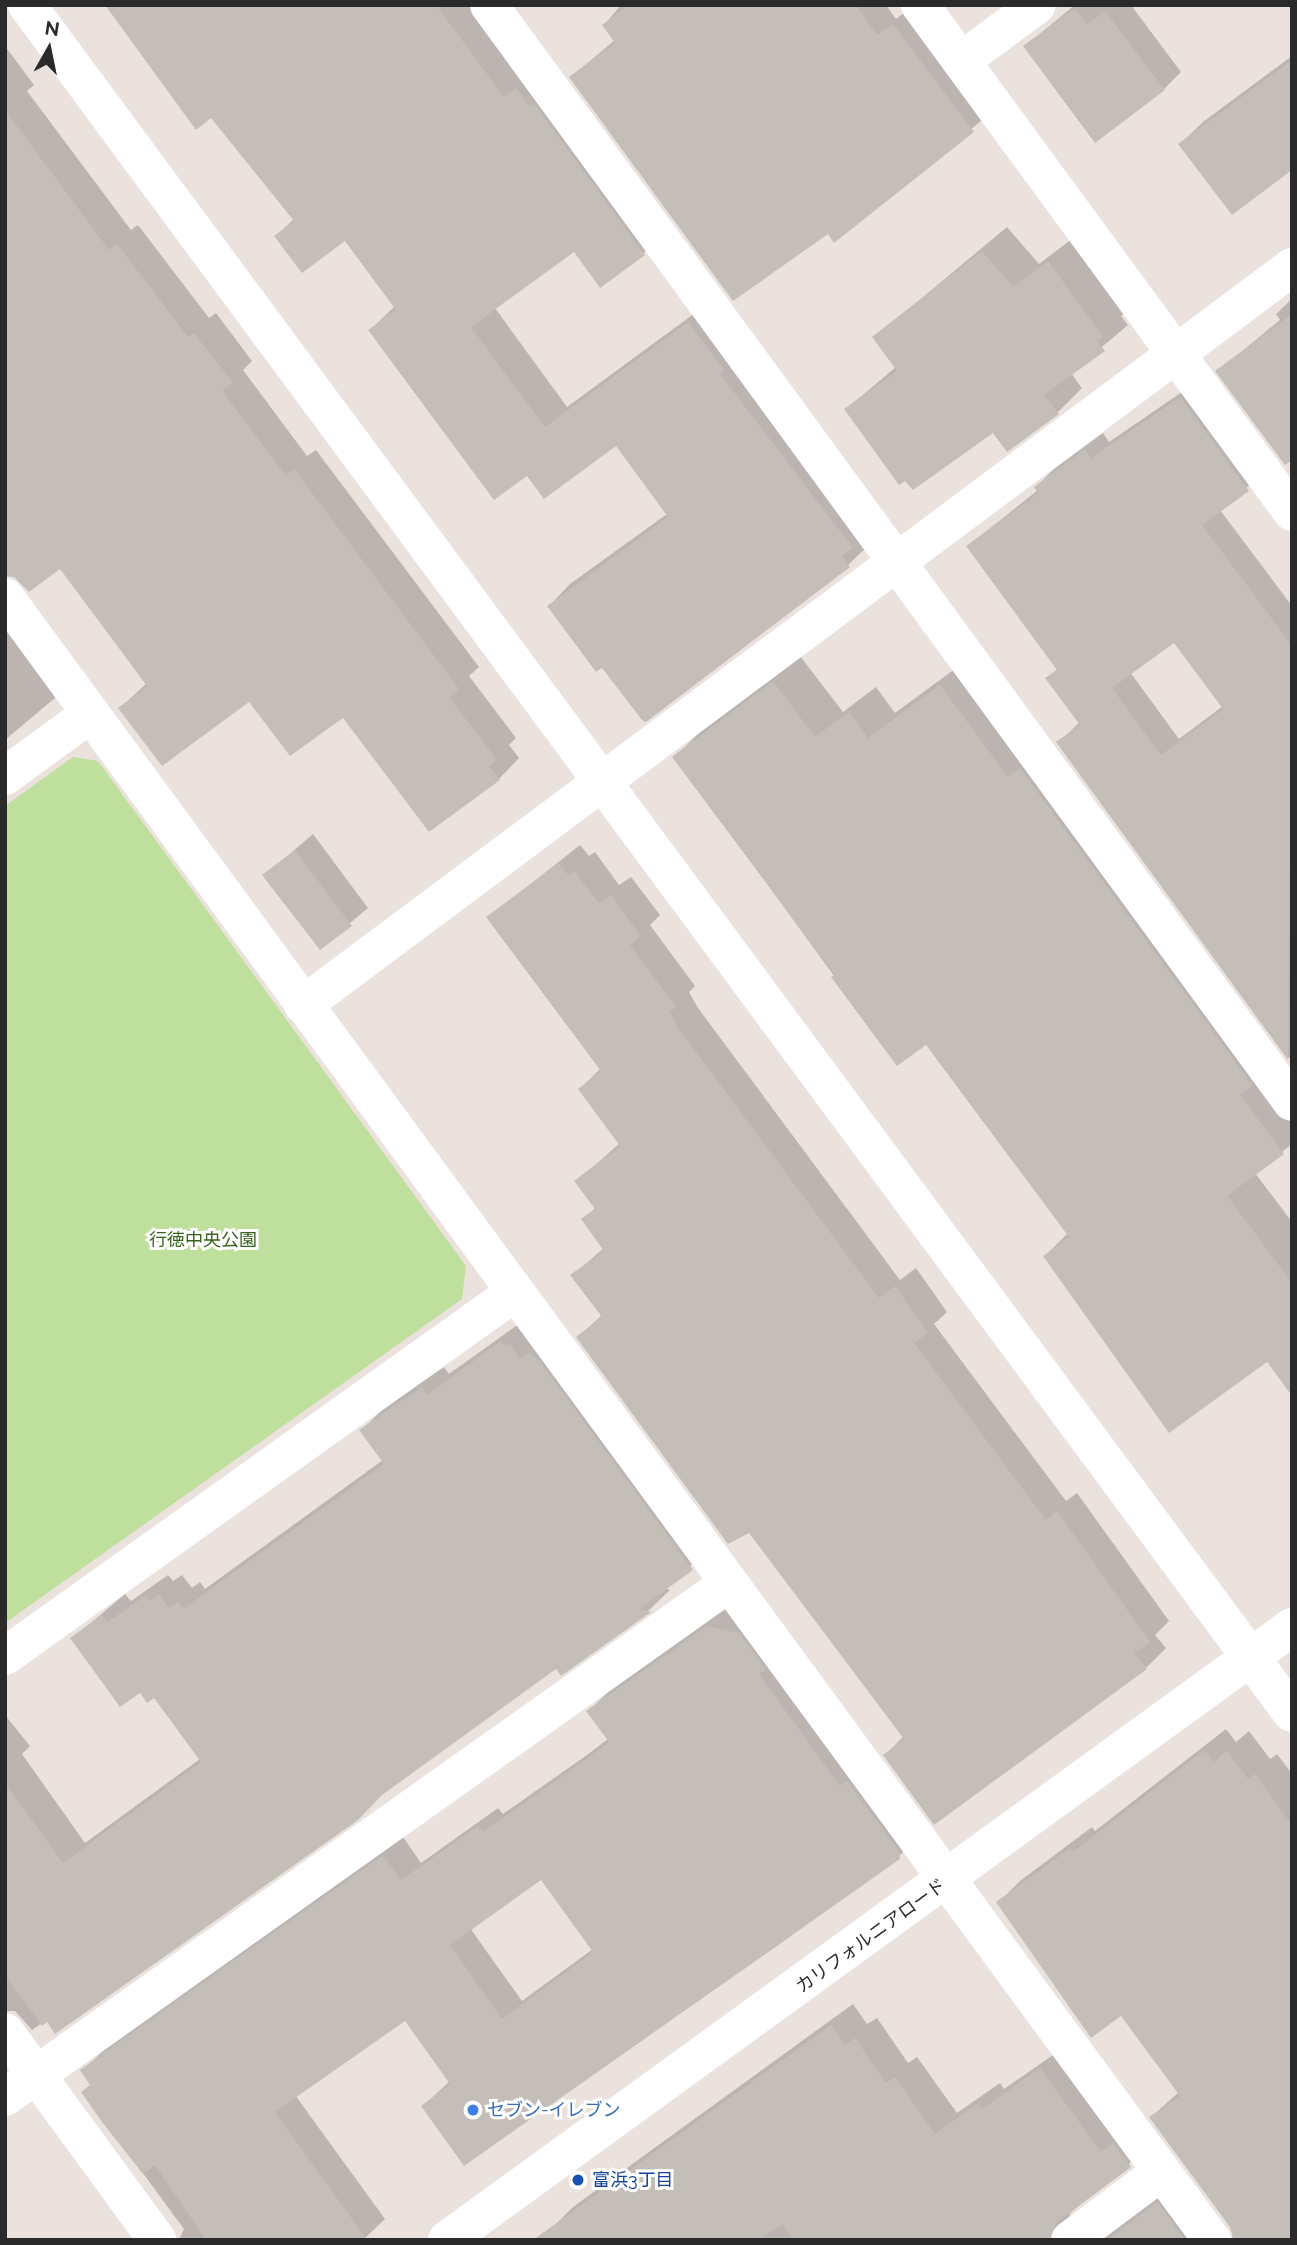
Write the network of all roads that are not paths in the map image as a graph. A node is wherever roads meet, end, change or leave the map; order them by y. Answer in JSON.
{"nodes":[{"id":1,"x":27,"y":5,"type":"edge"},
{"id":2,"x":489,"y":5,"type":"edge"},
{"id":3,"x":920,"y":5,"type":"edge"},
{"id":4,"x":1037,"y":5,"type":"edge"},
{"id":5,"x":961,"y":61,"type":"junction"},
{"id":6,"x":1292,"y":267,"type":"edge"},
{"id":7,"x":1174,"y":354,"type":"junction"},
{"id":8,"x":1292,"y":512,"type":"edge"},
{"id":9,"x":896,"y":564,"type":"junction"},
{"id":10,"x":5,"y":597,"type":"edge"},
{"id":11,"x":90,"y":714,"type":"junction"},
{"id":12,"x":5,"y":776,"type":"edge"},
{"id":13,"x":603,"y":783,"type":"junction"},
{"id":14,"x":303,"y":1005,"type":"junction"},
{"id":15,"x":1292,"y":1102,"type":"edge"},
{"id":16,"x":514,"y":1293,"type":"junction"},
{"id":17,"x":729,"y":1583,"type":"junction"},
{"id":18,"x":1292,"y":1627,"type":"edge"},
{"id":19,"x":5,"y":1656,"type":"edge"},
{"id":20,"x":1251,"y":1658,"type":"junction"},
{"id":21,"x":1292,"y":1713,"type":"edge"},
{"id":22,"x":948,"y":1881,"type":"junction"},
{"id":23,"x":5,"y":2032,"type":"edge"},
{"id":24,"x":36,"y":2076,"type":"junction"},
{"id":25,"x":5,"y":2097,"type":"edge"},
{"id":26,"x":1161,"y":2172,"type":"junction"},
{"id":27,"x":157,"y":2240,"type":"edge"},
{"id":28,"x":447,"y":2240,"type":"edge"},
{"id":29,"x":1070,"y":2240,"type":"edge"},
{"id":30,"x":1212,"y":2240,"type":"edge"}],
"edges":[{"from":1,"to":13,"type":"street"},
{"from":2,"to":9,"type":"street"},
{"from":3,"to":5,"type":"street"},
{"from":4,"to":5,"type":"street"},
{"from":5,"to":7,"type":"street"},
{"from":6,"to":7,"type":"street"},
{"from":7,"to":8,"type":"street"},
{"from":7,"to":9,"type":"street"},
{"from":9,"to":13,"type":"street"},
{"from":9,"to":15,"type":"street"},
{"from":10,"to":11,"type":"street"},
{"from":11,"to":12,"type":"street"},
{"from":11,"to":14,"type":"street"},
{"from":13,"to":14,"type":"street"},
{"from":13,"to":20,"type":"street"},
{"from":14,"to":16,"type":"street"},
{"from":16,"to":17,"type":"street"},
{"from":16,"to":19,"type":"street"},
{"from":17,"to":22,"type":"street"},
{"from":17,"to":24,"type":"street"},
{"from":18,"to":20,"type":"street","name":"カリフォルニアロード"},
{"from":20,"to":21,"type":"street"},
{"from":20,"to":22,"type":"street","name":"カリフォルニアロード"},
{"from":22,"to":26,"type":"street"},
{"from":22,"to":28,"type":"street","name":"カリフォルニアロード"},
{"from":23,"to":24,"type":"street"},
{"from":24,"to":25,"type":"street"},
{"from":24,"to":27,"type":"street"},
{"from":26,"to":29,"type":"street"},
{"from":26,"to":30,"type":"street"}]}
